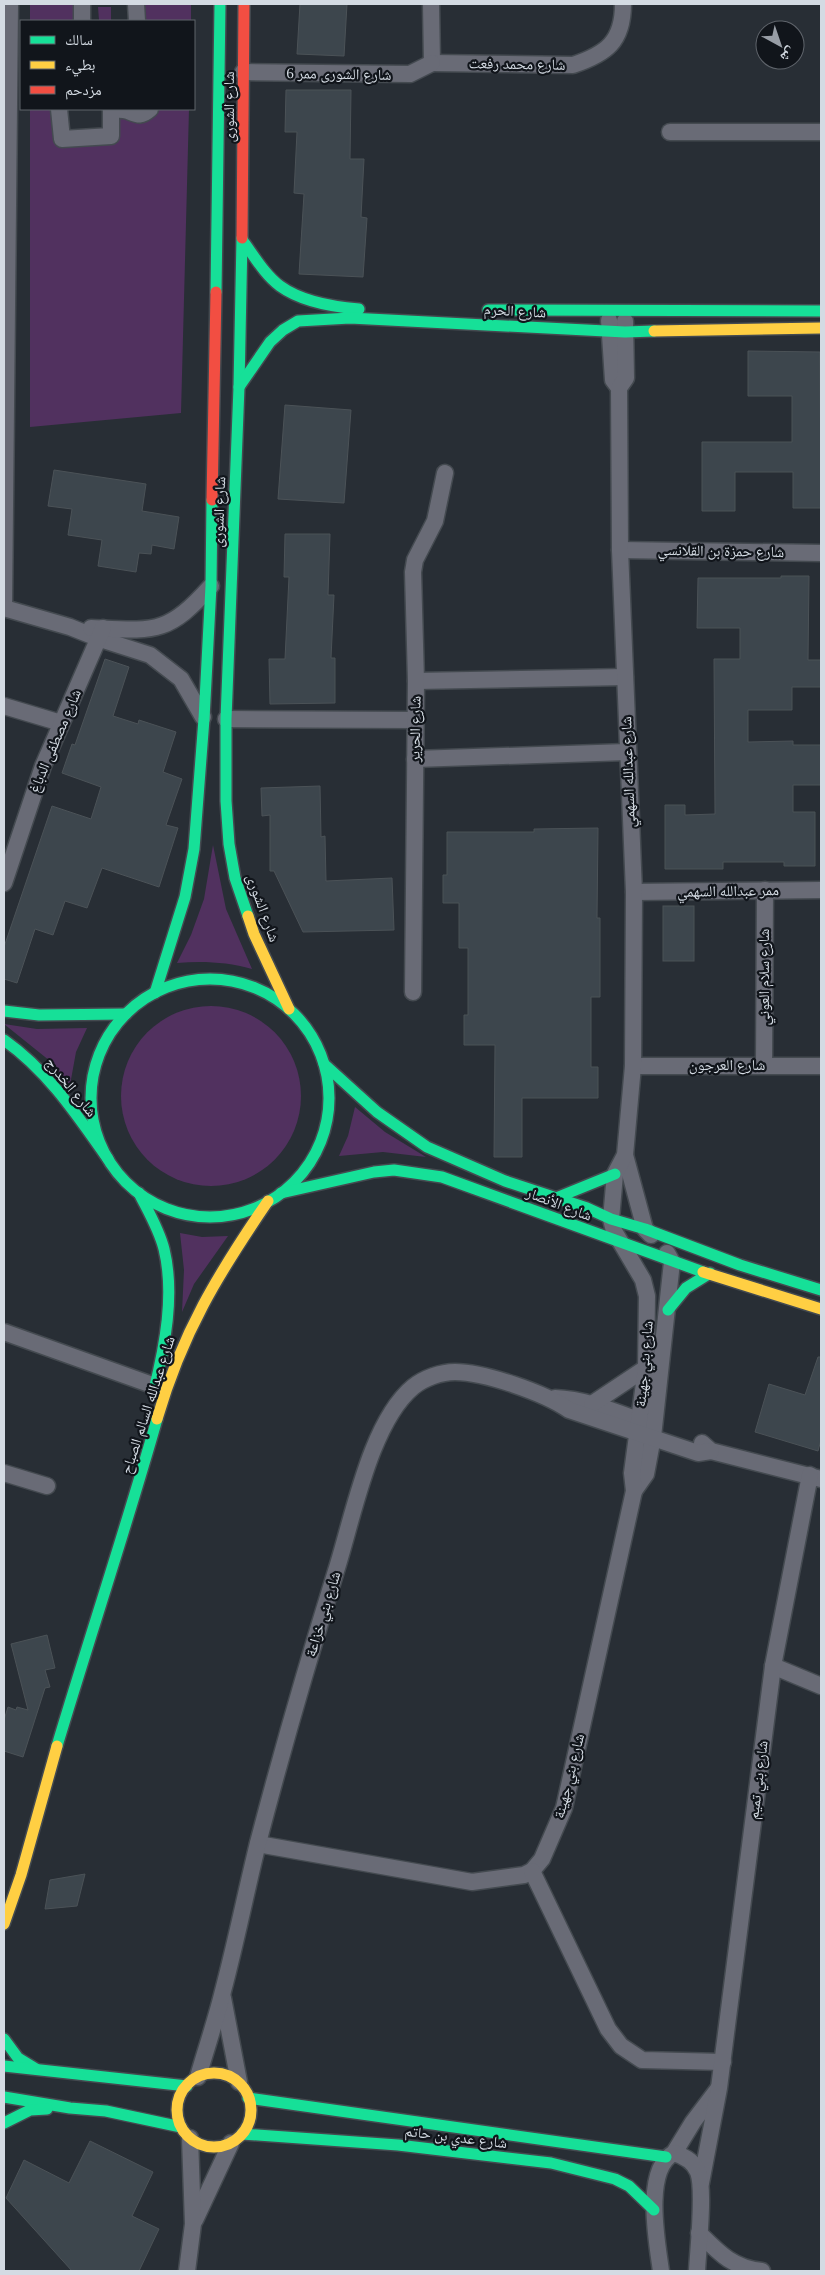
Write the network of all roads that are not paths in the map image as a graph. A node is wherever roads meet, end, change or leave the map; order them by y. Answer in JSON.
{"nodes":[{"id":1,"x":10,"y":4,"type":"edge"},
{"id":2,"x":82,"y":4,"type":"edge"},
{"id":3,"x":136,"y":4,"type":"edge"},
{"id":4,"x":220,"y":4,"type":"edge"},
{"id":5,"x":244,"y":4,"type":"edge"},
{"id":6,"x":431,"y":4,"type":"edge"},
{"id":7,"x":623,"y":4,"type":"edge"},
{"id":8,"x":82,"y":20,"type":"edge"},
{"id":9,"x":137,"y":20,"type":"edge"},
{"id":10,"x":432,"y":63,"type":"junction"},
{"id":11,"x":244,"y":72,"type":"junction"},
{"id":12,"x":59,"y":110,"type":"edge"},
{"id":13,"x":111,"y":110,"type":"edge"},
{"id":14,"x":111,"y":110,"type":"edge"},
{"id":15,"x":126,"y":110,"type":"edge"},
{"id":16,"x":126,"y":110,"type":"edge"},
{"id":17,"x":149,"y":110,"type":"edge"},
{"id":18,"x":670,"y":132,"type":"dead end"},
{"id":19,"x":821,"y":132,"type":"edge"},
{"id":20,"x":242,"y":241,"type":"junction"},
{"id":21,"x":415,"y":309,"type":"dead end"},
{"id":22,"x":473,"y":310,"type":"dead end"},
{"id":23,"x":821,"y":311,"type":"edge"},
{"id":24,"x":609,"y":312,"type":"junction"},
{"id":25,"x":625,"y":312,"type":"junction"},
{"id":26,"x":821,"y":328,"type":"edge"},
{"id":27,"x":617,"y":332,"type":"junction"},
{"id":28,"x":239,"y":387,"type":"junction"},
{"id":29,"x":444,"y":473,"type":"dead end"},
{"id":30,"x":620,"y":550,"type":"junction"},
{"id":31,"x":821,"y":553,"type":"edge"},
{"id":32,"x":211,"y":586,"type":"junction"},
{"id":33,"x":4,"y":608,"type":"edge"},
{"id":34,"x":101,"y":634,"type":"junction"},
{"id":35,"x":625,"y":678,"type":"junction"},
{"id":36,"x":416,"y":681,"type":"junction"},
{"id":37,"x":4,"y":706,"type":"edge"},
{"id":38,"x":204,"y":719,"type":"junction"},
{"id":39,"x":226,"y":719,"type":"junction"},
{"id":40,"x":415,"y":720,"type":"junction"},
{"id":41,"x":61,"y":723,"type":"junction"},
{"id":42,"x":627,"y":752,"type":"junction"},
{"id":43,"x":415,"y":759,"type":"junction"},
{"id":44,"x":10,"y":841,"type":"edge"},
{"id":45,"x":4,"y":883,"type":"edge"},
{"id":46,"x":765,"y":890,"type":"junction"},
{"id":47,"x":821,"y":890,"type":"edge"},
{"id":48,"x":634,"y":892,"type":"junction"},
{"id":49,"x":413,"y":992,"type":"dead end"},
{"id":50,"x":155,"y":993,"type":"junction"},
{"id":51,"x":289,"y":1009,"type":"junction"},
{"id":52,"x":4,"y":1011,"type":"edge"},
{"id":53,"x":126,"y":1014,"type":"junction"},
{"id":54,"x":4,"y":1040,"type":"edge"},
{"id":55,"x":324,"y":1064,"type":"junction"},
{"id":56,"x":764,"y":1065,"type":"junction"},
{"id":57,"x":633,"y":1066,"type":"junction"},
{"id":58,"x":821,"y":1066,"type":"edge"},
{"id":59,"x":625,"y":1155,"type":"junction"},
{"id":60,"x":108,"y":1159,"type":"junction"},
{"id":61,"x":615,"y":1174,"type":"junction"},
{"id":62,"x":139,"y":1193,"type":"junction"},
{"id":63,"x":281,"y":1193,"type":"junction"},
{"id":64,"x":556,"y":1198,"type":"junction"},
{"id":65,"x":268,"y":1201,"type":"junction"},
{"id":66,"x":611,"y":1219,"type":"junction"},
{"id":67,"x":645,"y":1228,"type":"junction"},
{"id":68,"x":622,"y":1244,"type":"junction"},
{"id":69,"x":672,"y":1262,"type":"junction"},
{"id":70,"x":710,"y":1273,"type":"junction"},
{"id":71,"x":817,"y":1288,"type":"edge"},
{"id":72,"x":808,"y":1305,"type":"junction"},
{"id":73,"x":821,"y":1309,"type":"edge"},
{"id":74,"x":668,"y":1310,"type":"junction"},
{"id":75,"x":4,"y":1332,"type":"edge"},
{"id":76,"x":646,"y":1368,"type":"junction"},
{"id":77,"x":155,"y":1386,"type":"junction"},
{"id":78,"x":552,"y":1398,"type":"junction"},
{"id":79,"x":592,"y":1404,"type":"junction"},
{"id":80,"x":638,"y":1426,"type":"junction"},
{"id":81,"x":654,"y":1432,"type":"junction"},
{"id":82,"x":136,"y":1449,"type":"dead end"},
{"id":83,"x":4,"y":1473,"type":"edge"},
{"id":84,"x":816,"y":1477,"type":"edge"},
{"id":85,"x":47,"y":1486,"type":"dead end"},
{"id":86,"x":634,"y":1491,"type":"junction"},
{"id":87,"x":106,"y":1544,"type":"dead end"},
{"id":88,"x":108,"y":1576,"type":"junction"},
{"id":89,"x":773,"y":1666,"type":"junction"},
{"id":90,"x":821,"y":1686,"type":"edge"},
{"id":91,"x":258,"y":1844,"type":"junction"},
{"id":92,"x":532,"y":1871,"type":"junction"},
{"id":93,"x":4,"y":1924,"type":"edge"},
{"id":94,"x":223,"y":1994,"type":"junction"},
{"id":95,"x":4,"y":2039,"type":"edge"},
{"id":96,"x":723,"y":2062,"type":"junction"},
{"id":97,"x":4,"y":2066,"type":"edge"},
{"id":98,"x":39,"y":2071,"type":"junction"},
{"id":99,"x":192,"y":2082,"type":"junction"},
{"id":100,"x":239,"y":2082,"type":"junction"},
{"id":101,"x":720,"y":2088,"type":"junction"},
{"id":102,"x":4,"y":2097,"type":"edge"},
{"id":103,"x":248,"y":2098,"type":"junction"},
{"id":104,"x":70,"y":2108,"type":"junction"},
{"id":105,"x":4,"y":2124,"type":"edge"},
{"id":106,"x":186,"y":2132,"type":"junction"},
{"id":107,"x":237,"y":2138,"type":"junction"},
{"id":108,"x":670,"y":2155,"type":"junction"},
{"id":109,"x":701,"y":2183,"type":"junction"},
{"id":110,"x":654,"y":2210,"type":"junction"},
{"id":111,"x":193,"y":2224,"type":"junction"},
{"id":112,"x":699,"y":2233,"type":"junction"},
{"id":113,"x":187,"y":2271,"type":"edge"},
{"id":114,"x":661,"y":2271,"type":"edge"},
{"id":115,"x":697,"y":2271,"type":"edge"},
{"id":116,"x":750,"y":2271,"type":"edge"}],
"edges":[{"from":1,"to":33,"type":"street"},
{"from":2,"to":8,"type":"street"},
{"from":3,"to":9,"type":"street"},
{"from":4,"to":32,"type":"street","name":"شارع الشورى"},
{"from":5,"to":11,"type":"street","name":"شارع الشورى"},
{"from":6,"to":10,"type":"street"},
{"from":7,"to":10,"type":"street","name":"شارع محمد رفعت"},
{"from":10,"to":11,"type":"street","name":"شارع الشورى ممر 6"},
{"from":11,"to":20,"type":"street","name":"شارع الشورى"},
{"from":12,"to":14,"type":"street"},
{"from":13,"to":16,"type":"street"},
{"from":15,"to":17,"type":"street"},
{"from":18,"to":19,"type":"street"},
{"from":20,"to":21,"type":"street"},
{"from":20,"to":28,"type":"street","name":"شارع الشورى"},
{"from":22,"to":24,"type":"street","name":"شارع الحرم"},
{"from":23,"to":25,"type":"street","name":"شارع الحرم"},
{"from":24,"to":25,"type":"street","name":"شارع الحرم"},
{"from":24,"to":27,"type":"street","name":"شارع عبدالله السهمي"},
{"from":25,"to":27,"type":"street","name":"شارع عبدالله السهمي"},
{"from":26,"to":27,"type":"street","name":"شارع الحرم"},
{"from":27,"to":28,"type":"street","name":"شارع الحرم"},
{"from":27,"to":30,"type":"street","name":"شارع عبدالله السهمي"},
{"from":28,"to":39,"type":"street","name":"شارع الشورى"},
{"from":29,"to":36,"type":"street","name":"شارع الحرير"},
{"from":30,"to":31,"type":"street","name":"شارع حمزة بن القلانسي"},
{"from":30,"to":35,"type":"street","name":"شارع عبدالله السهمي"},
{"from":32,"to":34,"type":"street"},
{"from":32,"to":38,"type":"street","name":"شارع الشورى"},
{"from":33,"to":34,"type":"street"},
{"from":34,"to":38,"type":"street"},
{"from":34,"to":41,"type":"street","name":"شارع مصطفى الدباغ"},
{"from":35,"to":36,"type":"street"},
{"from":35,"to":42,"type":"street","name":"شارع عبدالله السهمي"},
{"from":36,"to":40,"type":"street","name":"شارع الحرير"},
{"from":37,"to":41,"type":"street"},
{"from":38,"to":50,"type":"street","name":"شارع الشورى"},
{"from":39,"to":40,"type":"street"},
{"from":39,"to":51,"type":"street","name":"شارع الشورى"},
{"from":40,"to":43,"type":"street","name":"شارع الحرير"},
{"from":41,"to":44,"type":"street","name":"شارع مصطفى الدباغ"},
{"from":42,"to":43,"type":"street"},
{"from":42,"to":48,"type":"street","name":"شارع عبدالله السهمي"},
{"from":43,"to":49,"type":"street","name":"شارع الحرير"},
{"from":44,"to":45,"type":"street","name":"شارع مصطفى الدباغ"},
{"from":46,"to":47,"type":"street","name":"ممر عبدالله السهمي"},
{"from":46,"to":48,"type":"street","name":"ممر عبدالله السهمي"},
{"from":46,"to":56,"type":"street","name":"شارع سلام العوني"},
{"from":48,"to":57,"type":"street","name":"شارع عبدالله السهمي"},
{"from":50,"to":51,"type":"street"},
{"from":50,"to":53,"type":"street"},
{"from":51,"to":55,"type":"street"},
{"from":52,"to":53,"type":"street"},
{"from":53,"to":60,"type":"street"},
{"from":54,"to":60,"type":"street","name":"شارع الخدرج"},
{"from":55,"to":63,"type":"street"},
{"from":55,"to":64,"type":"street","name":"شارع الأنصار"},
{"from":56,"to":57,"type":"street","name":"شارع العرجون"},
{"from":56,"to":58,"type":"street","name":"شارع العرجون"},
{"from":57,"to":59,"type":"street","name":"شارع عبدالله السهمي"},
{"from":59,"to":61,"type":"street","name":"شارع عبدالله السهمي"},
{"from":59,"to":67,"type":"street","name":"شارع عبدالله السهمي"},
{"from":60,"to":62,"type":"street"},
{"from":61,"to":64,"type":"street"},
{"from":61,"to":66,"type":"street","name":"شارع عبدالله السهمي"},
{"from":62,"to":65,"type":"street"},
{"from":62,"to":77,"type":"street","name":"شارع عبدالله السالم الصباح"},
{"from":63,"to":65,"type":"street"},
{"from":63,"to":68,"type":"street","name":"شارع الأنصار"},
{"from":64,"to":66,"type":"street","name":"شارع الأنصار"},
{"from":65,"to":88,"type":"street","name":"شارع عبدالله السالم الصباح"},
{"from":66,"to":67,"type":"street","name":"شارع الأنصار"},
{"from":66,"to":68,"type":"street","name":"شارع عبدالله السهمي"},
{"from":67,"to":69,"type":"street","name":"شارع عبدالله السهمي"},
{"from":67,"to":71,"type":"street","name":"شارع الأنصار"},
{"from":68,"to":69,"type":"street","name":"شارع الأنصار"},
{"from":68,"to":76,"type":"street","name":"شارع بني جهينة"},
{"from":69,"to":70,"type":"street","name":"شارع الأنصار"},
{"from":69,"to":74,"type":"street","name":"شارع بني جهينة"},
{"from":70,"to":72,"type":"street","name":"شارع الأنصار"},
{"from":70,"to":74,"type":"street"},
{"from":71,"to":72,"type":"street"},
{"from":72,"to":73,"type":"street","name":"شارع الأنصار"},
{"from":74,"to":81,"type":"street","name":"شارع بني جهينة"},
{"from":75,"to":77,"type":"street"},
{"from":76,"to":79,"type":"street"},
{"from":76,"to":80,"type":"street","name":"شارع بني جهينة"},
{"from":77,"to":82,"type":"street","name":"شارع عبدالله السالم الصباح"},
{"from":78,"to":79,"type":"street","name":"شارع بني خزاعة"},
{"from":78,"to":80,"type":"street","name":"شارع بني خزاعة"},
{"from":78,"to":91,"type":"street","name":"شارع بني خزاعة"},
{"from":79,"to":80,"type":"street","name":"شارع بني خزاعة"},
{"from":80,"to":81,"type":"street","name":"شارع بني خزاعة"},
{"from":80,"to":86,"type":"street","name":"شارع بني جهينة"},
{"from":81,"to":84,"type":"street","name":"شارع بني خزاعة"},
{"from":81,"to":86,"type":"street","name":"شارع بني جهينة"},
{"from":83,"to":85,"type":"street"},
{"from":84,"to":89,"type":"street","name":"شارع بني تميم"},
{"from":86,"to":92,"type":"street","name":"شارع بني جهينة"},
{"from":87,"to":88,"type":"street","name":"شارع عبدالله السالم الصباح"},
{"from":88,"to":93,"type":"street","name":"شارع عبدالله السالم الصباح"},
{"from":89,"to":90,"type":"street"},
{"from":89,"to":96,"type":"street","name":"شارع بني تميم"},
{"from":91,"to":92,"type":"street"},
{"from":91,"to":94,"type":"street","name":"شارع بني خزاعة"},
{"from":92,"to":96,"type":"street"},
{"from":94,"to":99,"type":"street","name":"شارع بني خزاعة"},
{"from":94,"to":100,"type":"street","name":"شارع بني خزاعة"},
{"from":95,"to":98,"type":"street"},
{"from":96,"to":101,"type":"street","name":"شارع بني تميم"},
{"from":97,"to":98,"type":"street"},
{"from":98,"to":99,"type":"street"},
{"from":99,"to":100,"type":"street"},
{"from":99,"to":106,"type":"street"},
{"from":100,"to":103,"type":"street"},
{"from":101,"to":108,"type":"street"},
{"from":101,"to":109,"type":"street","name":"شارع بني تميم"},
{"from":102,"to":104,"type":"street"},
{"from":103,"to":107,"type":"street"},
{"from":103,"to":108,"type":"street","name":"شارع عدي بن حاتم"},
{"from":104,"to":105,"type":"street"},
{"from":104,"to":106,"type":"street"},
{"from":106,"to":107,"type":"street"},
{"from":106,"to":111,"type":"street"},
{"from":107,"to":110,"type":"street","name":"شارع عدي بن حاتم"},
{"from":107,"to":111,"type":"street"},
{"from":108,"to":109,"type":"street"},
{"from":108,"to":110,"type":"street"},
{"from":109,"to":112,"type":"street","name":"شارع بني تميم"},
{"from":110,"to":114,"type":"street"},
{"from":111,"to":113,"type":"street"},
{"from":112,"to":115,"type":"street","name":"شارع بني تميم"},
{"from":112,"to":116,"type":"street"}]}
